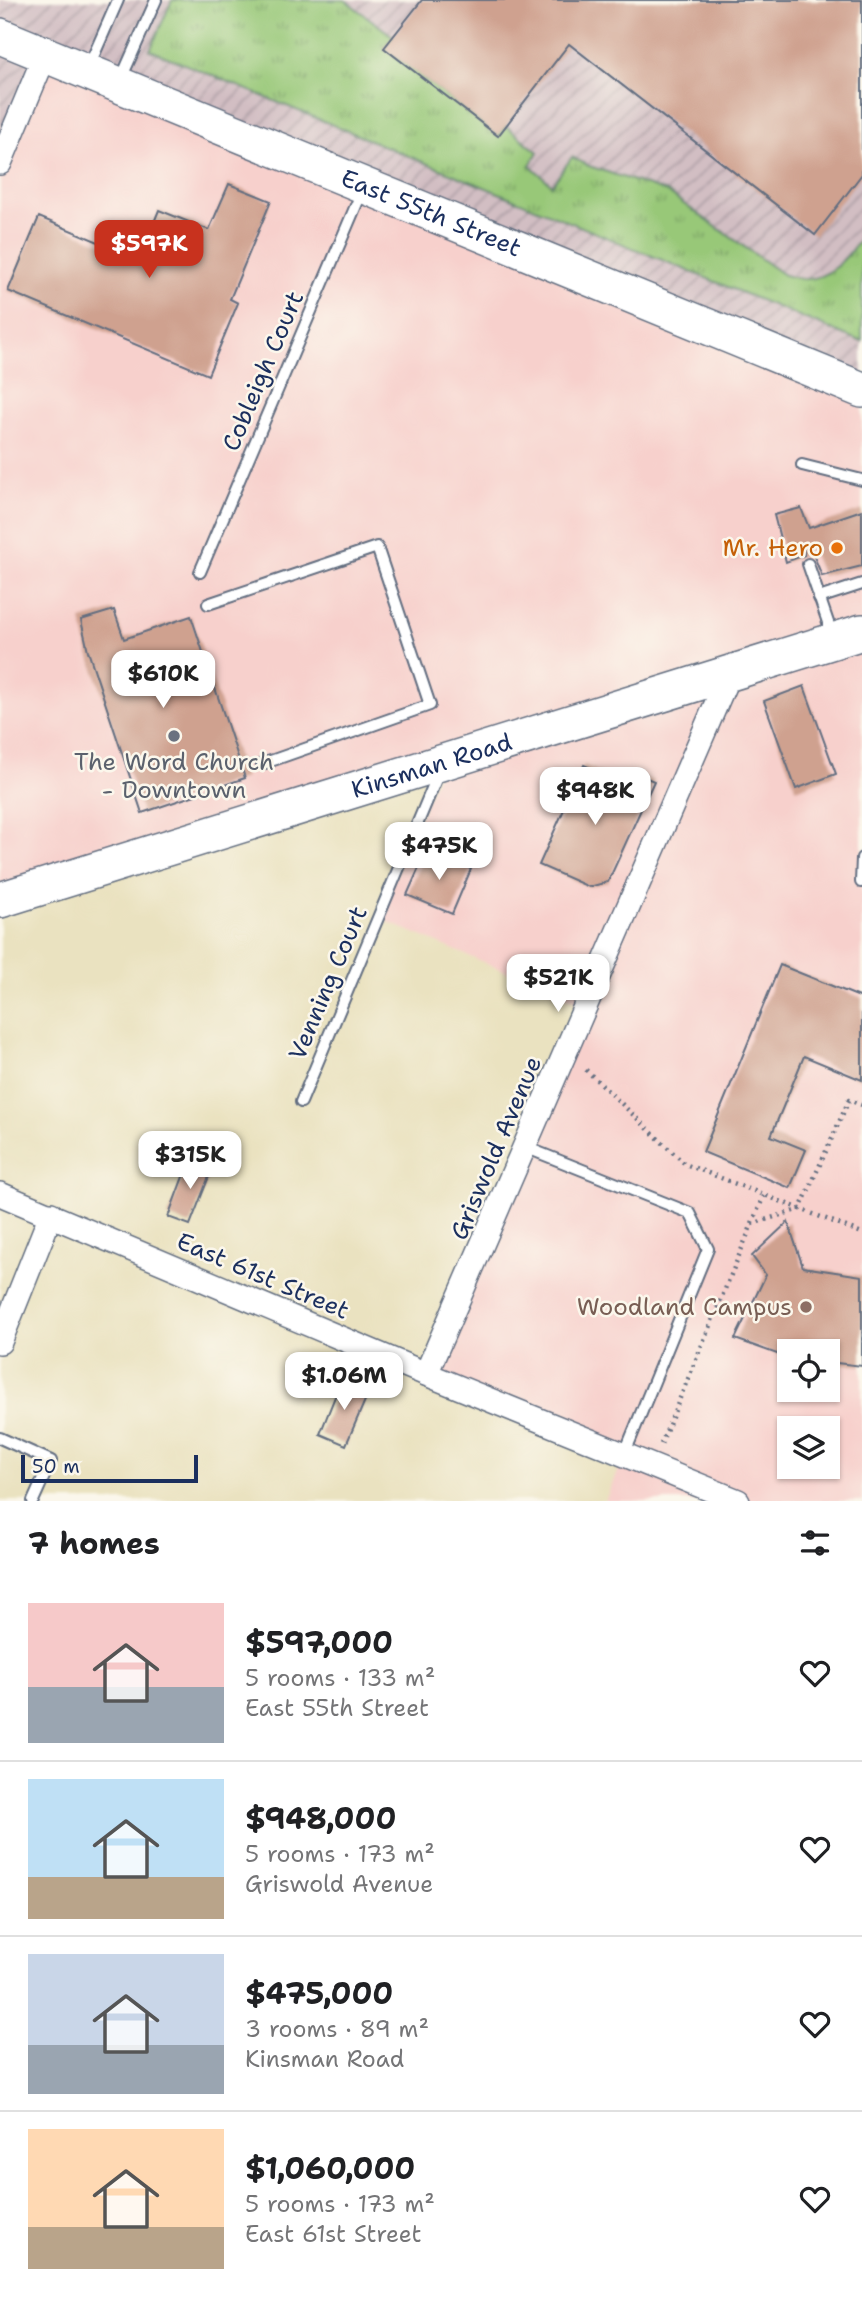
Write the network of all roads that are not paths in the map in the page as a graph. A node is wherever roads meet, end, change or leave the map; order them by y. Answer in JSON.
{"nodes":[{"id":1,"x":118,"y":0,"type":"edge"},
{"id":2,"x":156,"y":0,"type":"edge"},
{"id":3,"x":0,"y":36,"type":"edge"},
{"id":4,"x":45,"y":55,"type":"junction"},
{"id":5,"x":86,"y":72,"type":"junction"},
{"id":6,"x":118,"y":85,"type":"junction"},
{"id":7,"x":0,"y":163,"type":"edge"},
{"id":8,"x":364,"y":186,"type":"junction"},
{"id":9,"x":862,"y":390,"type":"edge"},
{"id":10,"x":802,"y":465,"type":"dead end"},
{"id":11,"x":862,"y":480,"type":"edge"},
{"id":12,"x":808,"y":564,"type":"dead end"},
{"id":13,"x":200,"y":572,"type":"dead end"},
{"id":14,"x":862,"y":584,"type":"edge"},
{"id":15,"x":819,"y":598,"type":"junction"},
{"id":16,"x":208,"y":604,"type":"dead end"},
{"id":17,"x":848,"y":636,"type":"edge"},
{"id":18,"x":730,"y":672,"type":"junction"},
{"id":19,"x":442,"y":763,"type":"junction"},
{"id":20,"x":262,"y":764,"type":"dead end"},
{"id":21,"x":862,"y":858,"type":"edge"},
{"id":22,"x":861,"y":882,"type":"edge"},
{"id":23,"x":0,"y":900,"type":"edge"},
{"id":24,"x":301,"y":1102,"type":"dead end"},
{"id":25,"x":525,"y":1147,"type":"junction"},
{"id":26,"x":0,"y":1194,"type":"edge"},
{"id":27,"x":51,"y":1214,"type":"junction"},
{"id":28,"x":0,"y":1342,"type":"edge"},
{"id":29,"x":426,"y":1374,"type":"junction"},
{"id":30,"x":0,"y":1438,"type":"edge"},
{"id":31,"x":624,"y":1455,"type":"junction"},
{"id":32,"x":33,"y":1501,"type":"edge"},
{"id":33,"x":738,"y":1501,"type":"edge"}],
"edges":[{"from":1,"to":5,"type":"lane"},
{"from":2,"to":6,"type":"lane"},
{"from":3,"to":4,"type":"main road","name":"East 55th Street"},
{"from":4,"to":5,"type":"main road","name":"East 55th Street"},
{"from":4,"to":7,"type":"street"},
{"from":5,"to":6,"type":"main road","name":"East 55th Street"},
{"from":6,"to":8,"type":"main road","name":"East 55th Street"},
{"from":8,"to":9,"type":"main road","name":"East 55th Street"},
{"from":8,"to":13,"type":"lane","name":"Cobleigh Court"},
{"from":10,"to":11,"type":"lane"},
{"from":12,"to":15,"type":"lane"},
{"from":14,"to":15,"type":"lane"},
{"from":15,"to":17,"type":"lane"},
{"from":16,"to":20,"type":"lane"},
{"from":17,"to":18,"type":"main road","name":"Kinsman Road"},
{"from":18,"to":19,"type":"main road","name":"Kinsman Road"},
{"from":18,"to":25,"type":"street","name":"Griswold Avenue"},
{"from":19,"to":23,"type":"main road","name":"Kinsman Road"},
{"from":19,"to":24,"type":"lane","name":"Venning Court"},
{"from":21,"to":22,"type":"lane"},
{"from":25,"to":29,"type":"street","name":"Griswold Avenue"},
{"from":25,"to":31,"type":"lane"},
{"from":26,"to":27,"type":"street","name":"East 61st Street"},
{"from":27,"to":28,"type":"street"},
{"from":27,"to":29,"type":"street","name":"East 61st Street"},
{"from":29,"to":31,"type":"street","name":"East 61st Street"},
{"from":30,"to":32,"type":"lane"},
{"from":31,"to":33,"type":"street","name":"East 61st Street"}]}
